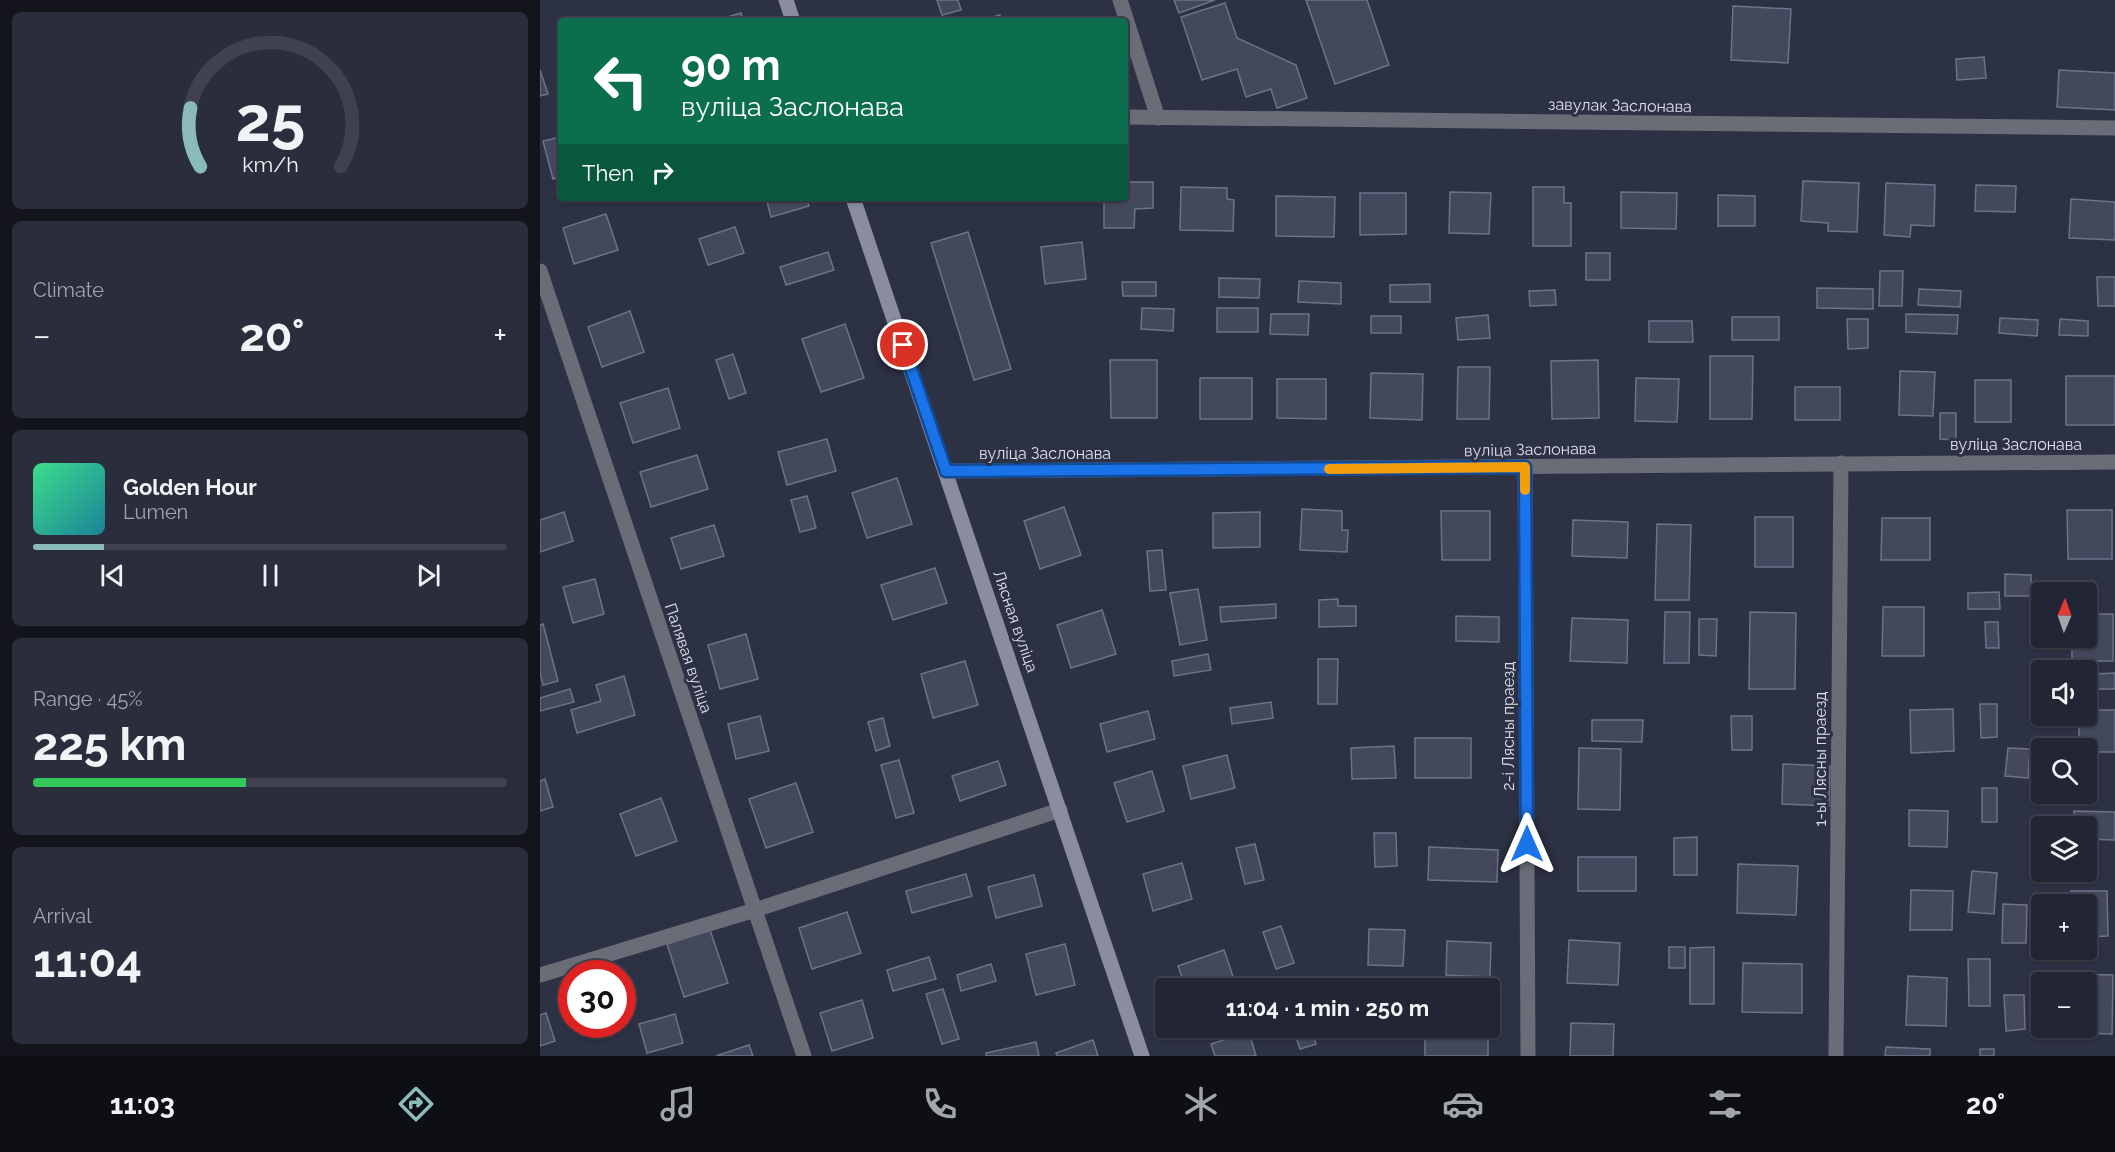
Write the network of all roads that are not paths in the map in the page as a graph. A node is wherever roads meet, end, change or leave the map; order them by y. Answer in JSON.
{"nodes":[{"id":1,"x":786,"y":0,"type":"edge"},
{"id":2,"x":1120,"y":0,"type":"edge"},
{"id":3,"x":792,"y":18,"type":"edge"},
{"id":4,"x":1126,"y":18,"type":"edge"},
{"id":5,"x":1128,"y":25,"type":"edge"},
{"id":6,"x":1128,"y":117,"type":"edge"},
{"id":7,"x":1158,"y":118,"type":"junction"},
{"id":8,"x":2115,"y":128,"type":"edge"},
{"id":9,"x":854,"y":201,"type":"edge"},
{"id":10,"x":540,"y":272,"type":"edge"},
{"id":11,"x":2115,"y":462,"type":"edge"},
{"id":12,"x":1841,"y":463,"type":"junction"},
{"id":13,"x":1525,"y":467,"type":"junction"},
{"id":14,"x":946,"y":471,"type":"junction"},
{"id":15,"x":1060,"y":810,"type":"junction"},
{"id":16,"x":755,"y":910,"type":"junction"},
{"id":17,"x":540,"y":975,"type":"edge"},
{"id":18,"x":804,"y":1056,"type":"edge"},
{"id":19,"x":1142,"y":1056,"type":"edge"},
{"id":20,"x":1528,"y":1056,"type":"edge"},
{"id":21,"x":1836,"y":1056,"type":"edge"}],
"edges":[{"from":1,"to":3,"type":"main road"},
{"from":2,"to":4,"type":"street"},
{"from":5,"to":7,"type":"street"},
{"from":6,"to":7,"type":"street","name":"завулак Заслонава"},
{"from":7,"to":8,"type":"street","name":"завулак Заслонава"},
{"from":9,"to":14,"type":"main road","name":"Лясная вуліца"},
{"from":10,"to":16,"type":"street","name":"Палявая вуліца"},
{"from":11,"to":12,"type":"street","name":"вуліца Заслонава"},
{"from":12,"to":13,"type":"street","name":"вуліца Заслонава"},
{"from":12,"to":21,"type":"street","name":"1-ы Лясны праезд"},
{"from":13,"to":14,"type":"street","name":"вуліца Заслонава"},
{"from":13,"to":20,"type":"street","name":"2-і Лясны праезд"},
{"from":14,"to":15,"type":"main road","name":"Лясная вуліца"},
{"from":15,"to":16,"type":"street"},
{"from":15,"to":19,"type":"main road","name":"Лясная вуліца"},
{"from":16,"to":17,"type":"street"},
{"from":16,"to":18,"type":"street","name":"Палявая вуліца"}]}
